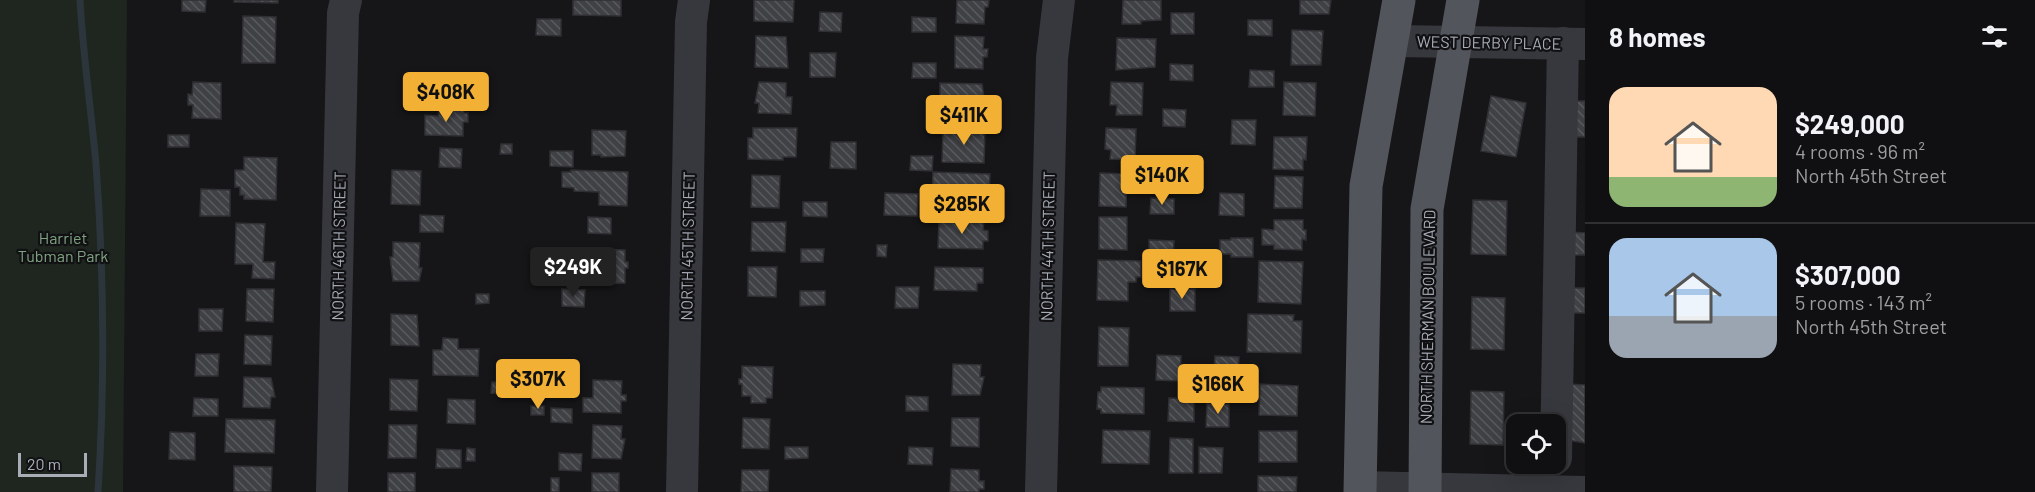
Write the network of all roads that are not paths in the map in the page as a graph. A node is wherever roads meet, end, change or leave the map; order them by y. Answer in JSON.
{"nodes":[{"id":1,"x":346,"y":0,"type":"edge"},
{"id":2,"x":694,"y":0,"type":"edge"},
{"id":3,"x":1059,"y":0,"type":"edge"},
{"id":4,"x":1399,"y":0,"type":"edge"},
{"id":5,"x":1463,"y":0,"type":"edge"},
{"id":6,"x":1394,"y":41,"type":"junction"},
{"id":7,"x":1457,"y":42,"type":"junction"},
{"id":8,"x":1574,"y":44,"type":"edge"},
{"id":9,"x":1572,"y":272,"type":"edge"},
{"id":10,"x":1560,"y":414,"type":"edge"},
{"id":11,"x":1563,"y":485,"type":"edge"},
{"id":12,"x":1360,"y":490,"type":"edge"},
{"id":13,"x":1425,"y":490,"type":"edge"},
{"id":14,"x":332,"y":492,"type":"edge"},
{"id":15,"x":682,"y":492,"type":"edge"},
{"id":16,"x":1041,"y":492,"type":"edge"}],
"edges":[{"from":1,"to":14,"type":"street","name":"NORTH 46TH STREET"},
{"from":2,"to":15,"type":"street","name":"NORTH 45TH STREET"},
{"from":3,"to":16,"type":"street","name":"NORTH 44TH STREET"},
{"from":4,"to":6,"type":"main road"},
{"from":5,"to":7,"type":"main road","name":"NORTH SHERMAN BOULEVARD"},
{"from":6,"to":7,"type":"street","name":"WEST DERBY PLACE"},
{"from":6,"to":12,"type":"main road"},
{"from":7,"to":8,"type":"street","name":"WEST DERBY PLACE"},
{"from":7,"to":13,"type":"main road","name":"NORTH SHERMAN BOULEVARD"},
{"from":8,"to":9,"type":"street"},
{"from":9,"to":10,"type":"street"},
{"from":11,"to":13,"type":"street"},
{"from":12,"to":13,"type":"street"}]}
